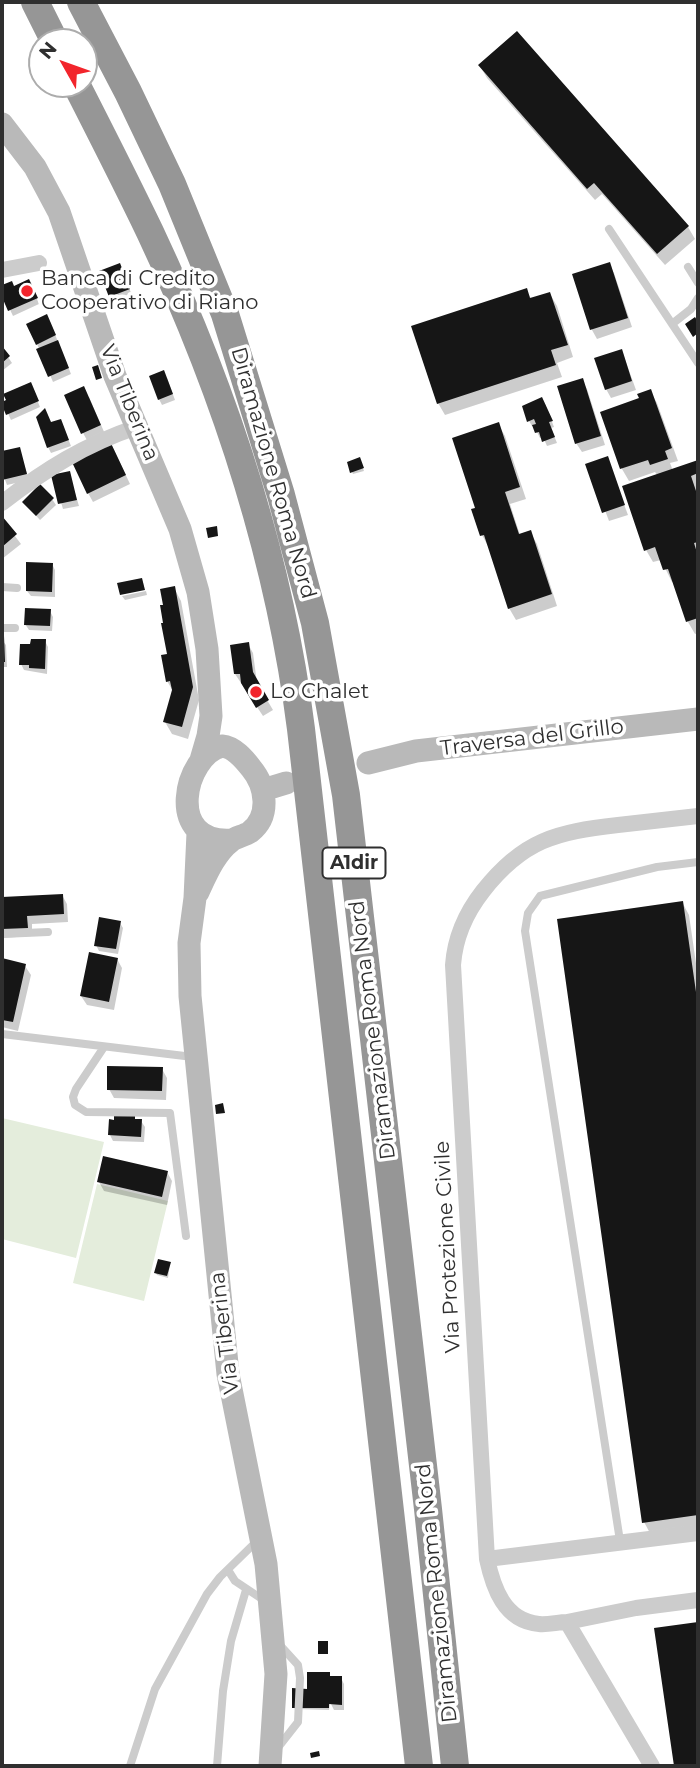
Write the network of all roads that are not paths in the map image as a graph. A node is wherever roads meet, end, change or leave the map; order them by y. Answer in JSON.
{"nodes":[{"id":1,"x":35,"y":2,"type":"edge"},
{"id":2,"x":81,"y":2,"type":"edge"},
{"id":3,"x":48,"y":28,"type":"edge"},
{"id":4,"x":83,"y":98,"type":"edge"},
{"id":5,"x":2,"y":124,"type":"edge"},
{"id":6,"x":609,"y":229,"type":"dead end"},
{"id":7,"x":39,"y":263,"type":"dead end"},
{"id":8,"x":688,"y":267,"type":"dead end"},
{"id":9,"x":2,"y":271,"type":"edge"},
{"id":10,"x":698,"y":283,"type":"edge"},
{"id":11,"x":698,"y":298,"type":"edge"},
{"id":12,"x":672,"y":324,"type":"junction"},
{"id":13,"x":698,"y":363,"type":"edge"},
{"id":14,"x":137,"y":427,"type":"junction"},
{"id":15,"x":2,"y":503,"type":"edge"},
{"id":16,"x":2,"y":587,"type":"edge"},
{"id":17,"x":17,"y":587,"type":"dead end"},
{"id":18,"x":2,"y":628,"type":"edge"},
{"id":19,"x":15,"y":628,"type":"dead end"},
{"id":20,"x":211,"y":699,"type":"junction"},
{"id":21,"x":696,"y":721,"type":"edge"},
{"id":22,"x":233,"y":749,"type":"junction"},
{"id":23,"x":201,"y":760,"type":"junction"},
{"id":24,"x":368,"y":763,"type":"dead end"},
{"id":25,"x":286,"y":783,"type":"dead end"},
{"id":26,"x":263,"y":790,"type":"junction"},
{"id":27,"x":698,"y":816,"type":"edge"},
{"id":28,"x":198,"y":833,"type":"junction"},
{"id":29,"x":232,"y":840,"type":"junction"},
{"id":30,"x":698,"y":862,"type":"edge"},
{"id":31,"x":195,"y":898,"type":"junction"},
{"id":32,"x":48,"y":932,"type":"dead end"},
{"id":33,"x":2,"y":934,"type":"edge"},
{"id":34,"x":2,"y":1034,"type":"edge"},
{"id":35,"x":104,"y":1046,"type":"junction"},
{"id":36,"x":196,"y":1057,"type":"junction"},
{"id":37,"x":186,"y":1236,"type":"dead end"},
{"id":38,"x":698,"y":1533,"type":"edge"},
{"id":39,"x":262,"y":1536,"type":"junction"},
{"id":40,"x":620,"y":1542,"type":"junction"},
{"id":41,"x":487,"y":1559,"type":"junction"},
{"id":42,"x":228,"y":1570,"type":"junction"},
{"id":43,"x":246,"y":1590,"type":"junction"},
{"id":44,"x":698,"y":1600,"type":"edge"},
{"id":45,"x":270,"y":1604,"type":"junction"},
{"id":46,"x":567,"y":1622,"type":"junction"},
{"id":47,"x":271,"y":1761,"type":"edge"},
{"id":48,"x":130,"y":1766,"type":"edge"},
{"id":49,"x":217,"y":1766,"type":"edge"},
{"id":50,"x":419,"y":1766,"type":"edge"},
{"id":51,"x":455,"y":1766,"type":"edge"},
{"id":52,"x":652,"y":1766,"type":"edge"}],
"edges":[{"from":1,"to":3,"type":"highway"},
{"from":2,"to":51,"type":"highway","name":"Diramazione Roma Nord","number":"A1dir"},
{"from":4,"to":50,"type":"highway","name":"Diramazione Roma Nord","number":"A1dir"},
{"from":5,"to":14,"type":"main road","name":"Via Tiberina"},
{"from":6,"to":12,"type":"lane"},
{"from":7,"to":9,"type":"street"},
{"from":8,"to":10,"type":"lane"},
{"from":11,"to":12,"type":"lane"},
{"from":12,"to":13,"type":"lane"},
{"from":14,"to":15,"type":"street"},
{"from":14,"to":20,"type":"main road","name":"Via Tiberina"},
{"from":16,"to":17,"type":"lane"},
{"from":18,"to":19,"type":"lane"},
{"from":20,"to":22,"type":"main road","name":"Via Tiberina"},
{"from":20,"to":23,"type":"main road","name":"Via Tiberina"},
{"from":21,"to":24,"type":"main road","name":"Traversa del Grillo"},
{"from":22,"to":23,"type":"main road"},
{"from":22,"to":26,"type":"main road","name":"Via Tiberina"},
{"from":23,"to":28,"type":"main road","name":"Via Tiberina"},
{"from":25,"to":26,"type":"main road"},
{"from":26,"to":29,"type":"main road","name":"Via Tiberina"},
{"from":27,"to":41,"type":"street","name":"Via Protezione Civile"},
{"from":28,"to":29,"type":"main road"},
{"from":28,"to":31,"type":"main road","name":"Via Tiberina"},
{"from":29,"to":31,"type":"main road","name":"Via Tiberina"},
{"from":30,"to":40,"type":"lane"},
{"from":31,"to":36,"type":"main road","name":"Via Tiberina"},
{"from":32,"to":33,"type":"lane"},
{"from":34,"to":35,"type":"lane"},
{"from":35,"to":36,"type":"lane"},
{"from":35,"to":37,"type":"lane"},
{"from":36,"to":39,"type":"main road","name":"Via Tiberina"},
{"from":38,"to":40,"type":"street"},
{"from":39,"to":42,"type":"lane"},
{"from":39,"to":45,"type":"main road","name":"Via Tiberina"},
{"from":40,"to":41,"type":"street"},
{"from":41,"to":46,"type":"street","name":"Via Protezione Civile"},
{"from":42,"to":43,"type":"lane"},
{"from":42,"to":48,"type":"lane"},
{"from":43,"to":45,"type":"lane"},
{"from":43,"to":49,"type":"lane"},
{"from":44,"to":46,"type":"street","name":"Via Protezione Civile"},
{"from":45,"to":47,"type":"main road","name":"Via Tiberina"},
{"from":46,"to":52,"type":"street"}]}
